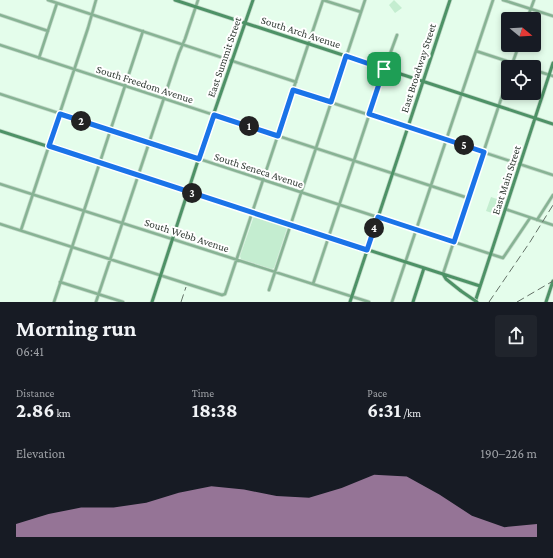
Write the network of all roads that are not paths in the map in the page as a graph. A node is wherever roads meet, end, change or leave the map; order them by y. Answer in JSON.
{"nodes":[{"id":1,"x":48,"y":0,"type":"edge"},
{"id":2,"x":96,"y":0,"type":"edge"},
{"id":3,"x":175,"y":0,"type":"edge"},
{"id":4,"x":198,"y":0,"type":"edge"},
{"id":5,"x":253,"y":0,"type":"edge"},
{"id":6,"x":323,"y":0,"type":"edge"},
{"id":7,"x":365,"y":0,"type":"edge"},
{"id":8,"x":450,"y":0,"type":"edge"},
{"id":9,"x":493,"y":0,"type":"edge"},
{"id":10,"x":503,"y":0,"type":"edge"},
{"id":11,"x":534,"y":0,"type":"edge"},
{"id":12,"x":57,"y":3,"type":"junction"},
{"id":13,"x":196,"y":7,"type":"junction"},
{"id":14,"x":531,"y":9,"type":"junction"},
{"id":15,"x":360,"y":12,"type":"junction"},
{"id":16,"x":530,"y":12,"type":"edge"},
{"id":17,"x":92,"y":14,"type":"junction"},
{"id":18,"x":0,"y":15,"type":"edge"},
{"id":19,"x":553,"y":16,"type":"edge"},
{"id":20,"x":246,"y":23,"type":"junction"},
{"id":21,"x":48,"y":30,"type":"junction"},
{"id":22,"x":143,"y":31,"type":"junction"},
{"id":23,"x":397,"y":35,"type":"dead end"},
{"id":24,"x":182,"y":44,"type":"junction"},
{"id":25,"x":308,"y":44,"type":"junction"},
{"id":26,"x":0,"y":45,"type":"edge"},
{"id":27,"x":476,"y":51,"type":"junction"},
{"id":28,"x":346,"y":56,"type":"junction"},
{"id":29,"x":39,"y":58,"type":"junction"},
{"id":30,"x":232,"y":60,"type":"junction"},
{"id":31,"x":504,"y":60,"type":"edge"},
{"id":32,"x":553,"y":63,"type":"edge"},
{"id":33,"x":74,"y":69,"type":"junction"},
{"id":34,"x":384,"y":69,"type":"junction"},
{"id":35,"x":541,"y":72,"type":"edge"},
{"id":36,"x":551,"y":75,"type":"edge"},
{"id":37,"x":423,"y":81,"type":"junction"},
{"id":38,"x":296,"y":82,"type":"junction"},
{"id":39,"x":125,"y":86,"type":"junction"},
{"id":40,"x":293,"y":90,"type":"junction"},
{"id":41,"x":0,"y":94,"type":"edge"},
{"id":42,"x":461,"y":94,"type":"junction"},
{"id":43,"x":163,"y":98,"type":"junction"},
{"id":44,"x":501,"y":100,"type":"edge"},
{"id":45,"x":331,"y":102,"type":"junction"},
{"id":46,"x":499,"y":106,"type":"junction"},
{"id":47,"x":60,"y":114,"type":"junction"},
{"id":48,"x":369,"y":114,"type":"junction"},
{"id":49,"x":214,"y":115,"type":"junction"},
{"id":50,"x":535,"y":118,"type":"junction"},
{"id":51,"x":553,"y":124,"type":"edge"},
{"id":52,"x":408,"y":127,"type":"junction"},
{"id":53,"x":110,"y":130,"type":"junction"},
{"id":54,"x":0,"y":131,"type":"edge"},
{"id":55,"x":278,"y":136,"type":"junction"},
{"id":56,"x":446,"y":140,"type":"junction"},
{"id":57,"x":148,"y":142,"type":"junction"},
{"id":58,"x":49,"y":146,"type":"junction"},
{"id":59,"x":316,"y":148,"type":"junction"},
{"id":60,"x":484,"y":152,"type":"junction"},
{"id":61,"x":199,"y":159,"type":"junction"},
{"id":62,"x":354,"y":160,"type":"junction"},
{"id":63,"x":99,"y":163,"type":"junction"},
{"id":64,"x":520,"y":164,"type":"junction"},
{"id":65,"x":393,"y":173,"type":"junction"},
{"id":66,"x":138,"y":175,"type":"junction"},
{"id":67,"x":553,"y":175,"type":"edge"},
{"id":68,"x":263,"y":180,"type":"junction"},
{"id":69,"x":0,"y":184,"type":"edge"},
{"id":70,"x":431,"y":185,"type":"junction"},
{"id":71,"x":188,"y":192,"type":"junction"},
{"id":72,"x":301,"y":192,"type":"junction"},
{"id":73,"x":33,"y":194,"type":"junction"},
{"id":74,"x":553,"y":195,"type":"edge"},
{"id":75,"x":468,"y":198,"type":"junction"},
{"id":76,"x":339,"y":205,"type":"junction"},
{"id":77,"x":505,"y":209,"type":"junction"},
{"id":78,"x":84,"y":210,"type":"junction"},
{"id":79,"x":252,"y":213,"type":"junction"},
{"id":80,"x":378,"y":217,"type":"junction"},
{"id":81,"x":530,"y":218,"type":"junction"},
{"id":82,"x":537,"y":220,"type":"junction"},
{"id":83,"x":122,"y":223,"type":"junction"},
{"id":84,"x":0,"y":224,"type":"edge"},
{"id":85,"x":290,"y":225,"type":"junction"},
{"id":86,"x":553,"y":225,"type":"edge"},
{"id":87,"x":21,"y":230,"type":"junction"},
{"id":88,"x":416,"y":230,"type":"junction"},
{"id":89,"x":328,"y":237,"type":"junction"},
{"id":90,"x":172,"y":239,"type":"junction"},
{"id":91,"x":454,"y":242,"type":"junction"},
{"id":92,"x":72,"y":246,"type":"junction"},
{"id":93,"x":367,"y":250,"type":"junction"},
{"id":94,"x":491,"y":254,"type":"junction"},
{"id":95,"x":110,"y":259,"type":"junction"},
{"id":96,"x":236,"y":260,"type":"junction"},
{"id":97,"x":405,"y":262,"type":"junction"},
{"id":98,"x":424,"y":268,"type":"junction"},
{"id":99,"x":275,"y":272,"type":"junction"},
{"id":100,"x":443,"y":274,"type":"junction"},
{"id":101,"x":160,"y":275,"type":"junction"},
{"id":102,"x":553,"y":281,"type":"edge"},
{"id":103,"x":60,"y":282,"type":"junction"},
{"id":104,"x":313,"y":284,"type":"junction"},
{"id":105,"x":480,"y":286,"type":"junction"},
{"id":106,"x":269,"y":290,"type":"dead end"},
{"id":107,"x":98,"y":294,"type":"junction"},
{"id":108,"x":352,"y":297,"type":"junction"},
{"id":109,"x":54,"y":302,"type":"edge"},
{"id":110,"x":96,"y":302,"type":"edge"},
{"id":111,"x":123,"y":302,"type":"edge"},
{"id":112,"x":152,"y":302,"type":"edge"},
{"id":113,"x":350,"y":302,"type":"edge"},
{"id":114,"x":369,"y":302,"type":"edge"},
{"id":115,"x":392,"y":302,"type":"edge"},
{"id":116,"x":413,"y":302,"type":"edge"},
{"id":117,"x":476,"y":302,"type":"edge"},
{"id":118,"x":546,"y":302,"type":"edge"}],
"edges":[{"from":1,"to":12,"type":"street"},
{"from":2,"to":17,"type":"street"},
{"from":3,"to":13,"type":"street","name":"South Arch Avenue"},
{"from":4,"to":13,"type":"street"},
{"from":5,"to":20,"type":"street","name":"East Summit Street"},
{"from":6,"to":15,"type":"street"},
{"from":6,"to":25,"type":"street"},
{"from":7,"to":15,"type":"street"},
{"from":8,"to":37,"type":"street","name":"East Broadway Street"},
{"from":9,"to":27,"type":"street"},
{"from":10,"to":14,"type":"street"},
{"from":11,"to":14,"type":"street"},
{"from":12,"to":17,"type":"street"},
{"from":12,"to":21,"type":"street"},
{"from":13,"to":20,"type":"street","name":"South Arch Avenue"},
{"from":13,"to":24,"type":"street"},
{"from":14,"to":16,"type":"street"},
{"from":14,"to":19,"type":"street"},
{"from":15,"to":28,"type":"street"},
{"from":17,"to":22,"type":"street"},
{"from":17,"to":33,"type":"street"},
{"from":18,"to":21,"type":"street"},
{"from":20,"to":25,"type":"street","name":"South Arch Avenue"},
{"from":20,"to":30,"type":"street","name":"East Summit Street"},
{"from":21,"to":29,"type":"street"},
{"from":22,"to":24,"type":"street"},
{"from":22,"to":39,"type":"street"},
{"from":23,"to":34,"type":"street"},
{"from":24,"to":30,"type":"street"},
{"from":24,"to":43,"type":"street"},
{"from":25,"to":28,"type":"street","name":"South Arch Avenue"},
{"from":25,"to":38,"type":"street"},
{"from":26,"to":29,"type":"street","name":"South Freedom Avenue"},
{"from":27,"to":31,"type":"street"},
{"from":27,"to":42,"type":"street"},
{"from":28,"to":34,"type":"street","name":"South Arch Avenue"},
{"from":28,"to":45,"type":"street"},
{"from":29,"to":33,"type":"street","name":"South Freedom Avenue"},
{"from":30,"to":38,"type":"street"},
{"from":30,"to":49,"type":"street","name":"East Summit Street"},
{"from":32,"to":36,"type":"street","name":"East Main Street"},
{"from":33,"to":39,"type":"street","name":"South Freedom Avenue"},
{"from":33,"to":47,"type":"street"},
{"from":34,"to":37,"type":"street","name":"South Arch Avenue"},
{"from":34,"to":48,"type":"street"},
{"from":35,"to":36,"type":"street"},
{"from":36,"to":50,"type":"street","name":"East Main Street"},
{"from":37,"to":42,"type":"street","name":"South Arch Avenue"},
{"from":37,"to":52,"type":"street","name":"East Broadway Street"},
{"from":38,"to":40,"type":"street"},
{"from":39,"to":43,"type":"street","name":"South Freedom Avenue"},
{"from":39,"to":53,"type":"street"},
{"from":40,"to":45,"type":"street"},
{"from":40,"to":55,"type":"street"},
{"from":41,"to":47,"type":"street","name":"South Seneca Avenue"},
{"from":42,"to":46,"type":"street","name":"South Arch Avenue"},
{"from":42,"to":56,"type":"street"},
{"from":43,"to":49,"type":"street","name":"South Freedom Avenue"},
{"from":43,"to":57,"type":"street"},
{"from":44,"to":46,"type":"street"},
{"from":45,"to":48,"type":"street"},
{"from":45,"to":59,"type":"street"},
{"from":46,"to":50,"type":"street","name":"South Arch Avenue"},
{"from":46,"to":60,"type":"street"},
{"from":47,"to":53,"type":"street","name":"South Seneca Avenue"},
{"from":47,"to":58,"type":"street"},
{"from":48,"to":52,"type":"street"},
{"from":48,"to":62,"type":"street"},
{"from":49,"to":55,"type":"street","name":"South Freedom Avenue"},
{"from":49,"to":61,"type":"street","name":"East Summit Street"},
{"from":50,"to":51,"type":"street","name":"South Arch Avenue"},
{"from":50,"to":64,"type":"street","name":"East Main Street"},
{"from":52,"to":56,"type":"street"},
{"from":52,"to":65,"type":"street","name":"East Broadway Street"},
{"from":53,"to":57,"type":"street","name":"South Seneca Avenue"},
{"from":53,"to":63,"type":"street"},
{"from":54,"to":58,"type":"street"},
{"from":55,"to":59,"type":"street","name":"South Freedom Avenue"},
{"from":55,"to":68,"type":"street"},
{"from":56,"to":60,"type":"street"},
{"from":56,"to":70,"type":"street"},
{"from":57,"to":61,"type":"street","name":"South Seneca Avenue"},
{"from":57,"to":66,"type":"street"},
{"from":58,"to":63,"type":"street"},
{"from":58,"to":73,"type":"street"},
{"from":59,"to":62,"type":"street","name":"South Freedom Avenue"},
{"from":59,"to":72,"type":"street"},
{"from":60,"to":64,"type":"street"},
{"from":60,"to":75,"type":"street"},
{"from":61,"to":68,"type":"street","name":"South Seneca Avenue"},
{"from":61,"to":71,"type":"street","name":"East Summit Street"},
{"from":62,"to":65,"type":"street","name":"South Freedom Avenue"},
{"from":62,"to":76,"type":"street"},
{"from":63,"to":66,"type":"street"},
{"from":63,"to":78,"type":"street"},
{"from":64,"to":67,"type":"street"},
{"from":64,"to":77,"type":"street","name":"East Main Street"},
{"from":65,"to":70,"type":"street","name":"South Freedom Avenue"},
{"from":65,"to":80,"type":"street","name":"East Broadway Street"},
{"from":66,"to":71,"type":"street"},
{"from":66,"to":83,"type":"street"},
{"from":68,"to":72,"type":"street","name":"South Seneca Avenue"},
{"from":68,"to":79,"type":"street"},
{"from":69,"to":73,"type":"street","name":"South Webb Avenue"},
{"from":70,"to":75,"type":"street","name":"South Freedom Avenue"},
{"from":70,"to":88,"type":"street"},
{"from":71,"to":79,"type":"street"},
{"from":71,"to":90,"type":"street","name":"East Summit Street"},
{"from":72,"to":76,"type":"street","name":"South Seneca Avenue"},
{"from":72,"to":85,"type":"street"},
{"from":73,"to":78,"type":"street","name":"South Webb Avenue"},
{"from":73,"to":87,"type":"street"},
{"from":74,"to":82,"type":"street"},
{"from":75,"to":91,"type":"street"},
{"from":76,"to":80,"type":"street","name":"South Seneca Avenue"},
{"from":76,"to":89,"type":"street"},
{"from":77,"to":81,"type":"street"},
{"from":77,"to":94,"type":"street","name":"East Main Street"},
{"from":78,"to":83,"type":"street","name":"South Webb Avenue"},
{"from":78,"to":92,"type":"street"},
{"from":79,"to":85,"type":"street"},
{"from":79,"to":96,"type":"street"},
{"from":80,"to":88,"type":"street","name":"South Seneca Avenue"},
{"from":80,"to":93,"type":"street","name":"East Broadway Street"},
{"from":81,"to":82,"type":"street"},
{"from":81,"to":94,"type":"street","name":"South Seneca Avenue"},
{"from":82,"to":86,"type":"street"},
{"from":83,"to":90,"type":"street","name":"South Webb Avenue"},
{"from":83,"to":95,"type":"street"},
{"from":84,"to":87,"type":"street"},
{"from":85,"to":89,"type":"street"},
{"from":85,"to":99,"type":"street"},
{"from":87,"to":92,"type":"street"},
{"from":88,"to":91,"type":"street","name":"South Seneca Avenue"},
{"from":88,"to":97,"type":"street"},
{"from":89,"to":93,"type":"street"},
{"from":89,"to":104,"type":"street"},
{"from":90,"to":96,"type":"street","name":"South Webb Avenue"},
{"from":90,"to":101,"type":"street","name":"East Summit Street"},
{"from":91,"to":94,"type":"street","name":"South Seneca Avenue"},
{"from":91,"to":100,"type":"street"},
{"from":92,"to":95,"type":"street"},
{"from":92,"to":103,"type":"street"},
{"from":93,"to":97,"type":"street"},
{"from":93,"to":108,"type":"street","name":"East Broadway Street"},
{"from":94,"to":105,"type":"street","name":"East Main Street"},
{"from":95,"to":101,"type":"street"},
{"from":95,"to":107,"type":"street"},
{"from":96,"to":99,"type":"street","name":"South Webb Avenue"},
{"from":96,"to":101,"type":"street"},
{"from":97,"to":98,"type":"street"},
{"from":97,"to":115,"type":"street"},
{"from":98,"to":100,"type":"street"},
{"from":98,"to":116,"type":"street"},
{"from":99,"to":104,"type":"street","name":"South Webb Avenue"},
{"from":99,"to":106,"type":"street"},
{"from":100,"to":105,"type":"street"},
{"from":100,"to":117,"type":"street","bridge":true},
{"from":101,"to":112,"type":"street","name":"East Summit Street"},
{"from":102,"to":118,"type":"street"},
{"from":103,"to":107,"type":"street"},
{"from":103,"to":109,"type":"street"},
{"from":104,"to":108,"type":"street","name":"South Webb Avenue"},
{"from":105,"to":117,"type":"street","name":"East Main Street"},
{"from":107,"to":110,"type":"street"},
{"from":107,"to":111,"type":"street"},
{"from":108,"to":113,"type":"street","name":"East Broadway Street"},
{"from":108,"to":114,"type":"street","name":"South Webb Avenue"}]}
